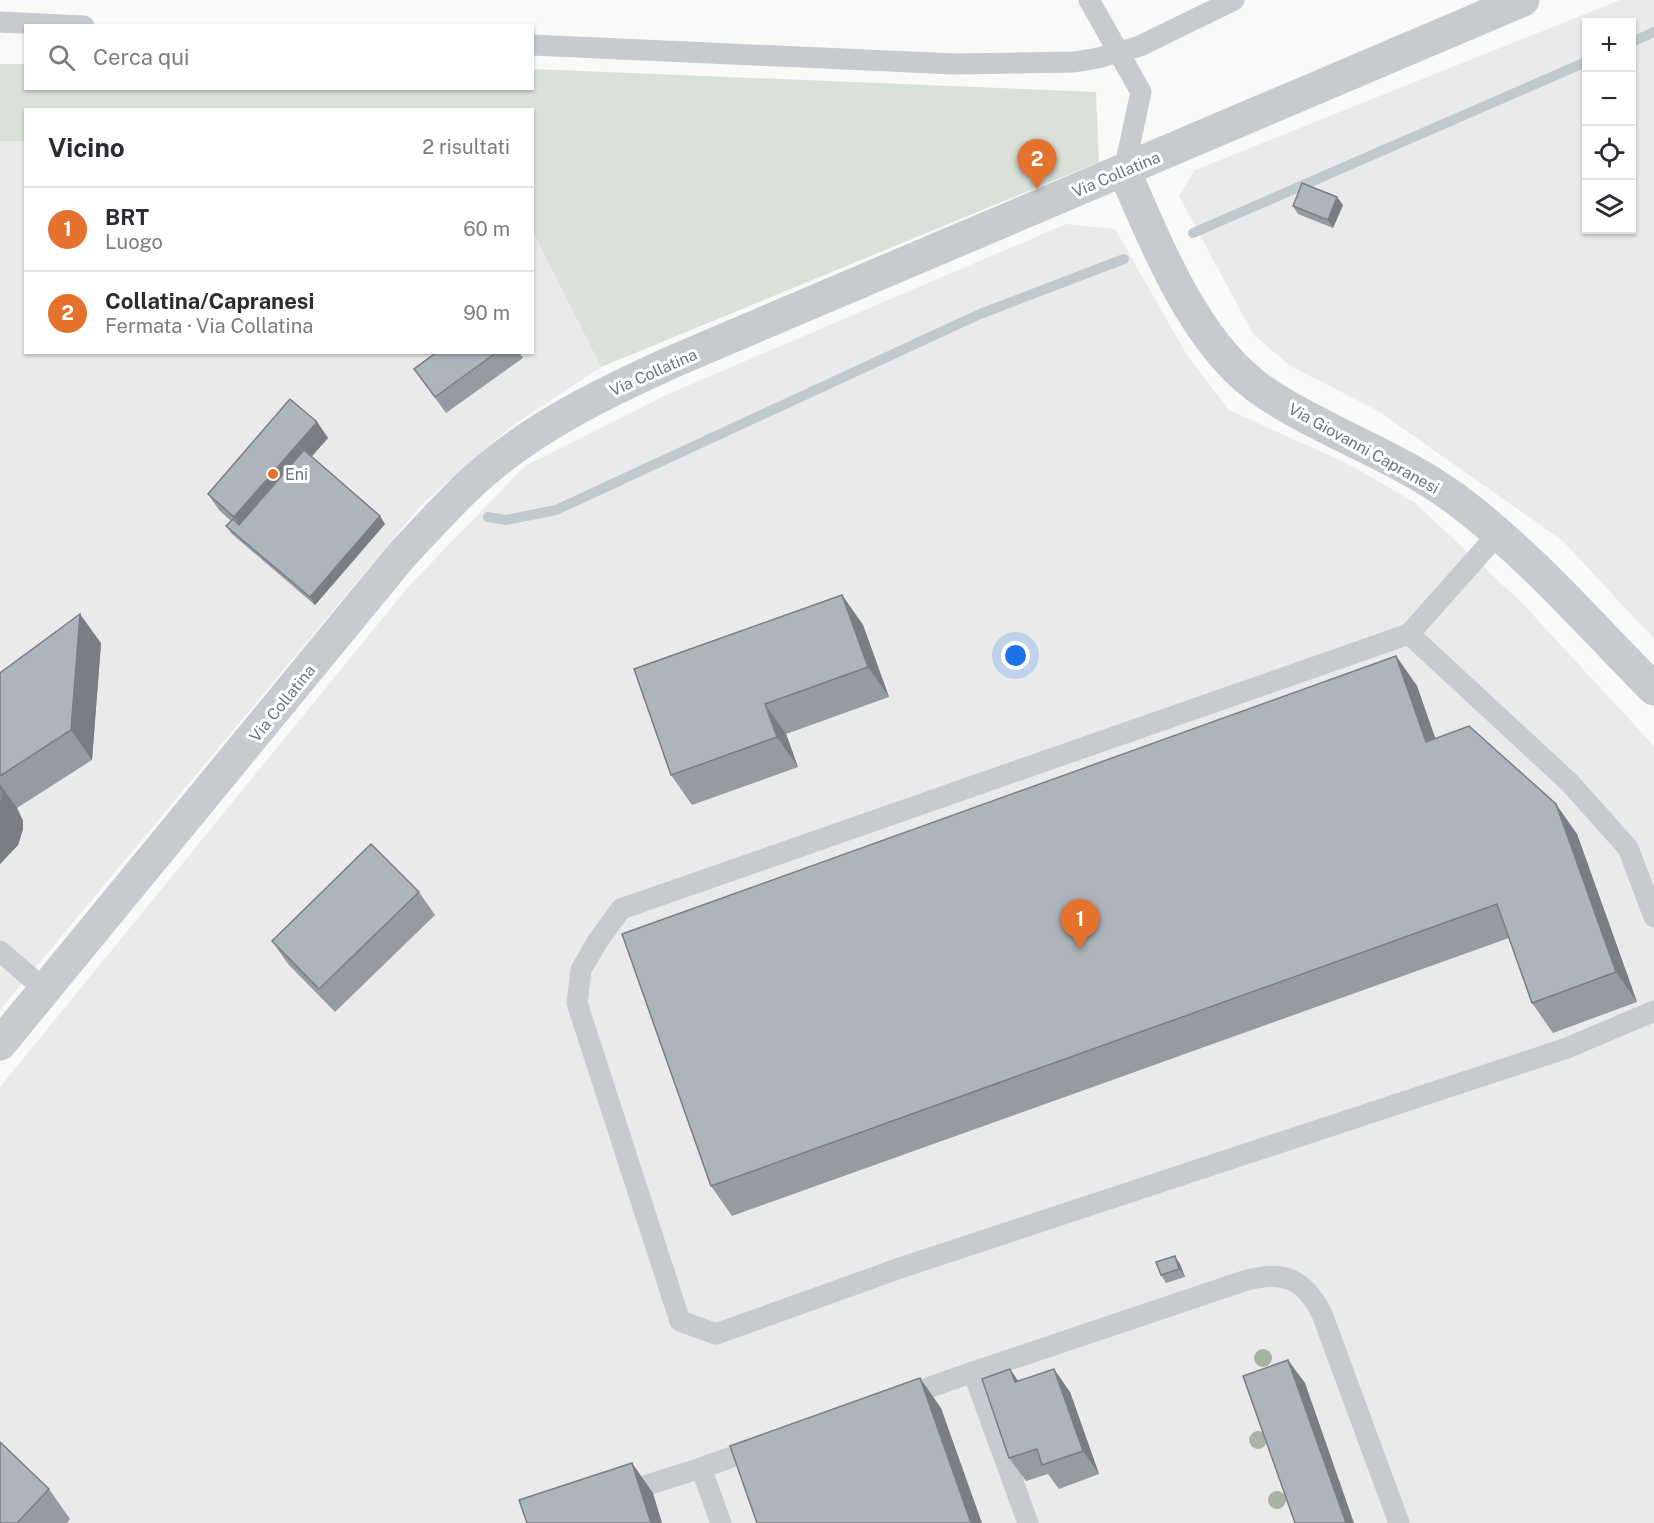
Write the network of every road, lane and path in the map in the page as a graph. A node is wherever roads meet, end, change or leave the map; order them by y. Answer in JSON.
{"nodes":[{"id":1,"x":1089,"y":0,"type":"edge"},
{"id":2,"x":1234,"y":0,"type":"edge"},
{"id":3,"x":1522,"y":0,"type":"edge"},
{"id":4,"x":0,"y":22,"type":"edge"},
{"id":5,"x":42,"y":24,"type":"edge"},
{"id":6,"x":534,"y":45,"type":"edge"},
{"id":7,"x":1120,"y":53,"type":"junction"},
{"id":8,"x":1124,"y":171,"type":"junction"},
{"id":9,"x":1498,"y":534,"type":"junction"},
{"id":10,"x":1409,"y":634,"type":"junction"},
{"id":11,"x":1654,"y":688,"type":"edge"},
{"id":12,"x":1654,"y":916,"type":"edge"},
{"id":13,"x":0,"y":951,"type":"edge"},
{"id":14,"x":45,"y":990,"type":"junction"},
{"id":15,"x":1654,"y":1011,"type":"edge"},
{"id":16,"x":0,"y":1044,"type":"edge"},
{"id":17,"x":973,"y":1372,"type":"junction"},
{"id":18,"x":886,"y":1403,"type":"edge"},
{"id":19,"x":777,"y":1441,"type":"edge"},
{"id":20,"x":701,"y":1468,"type":"junction"},
{"id":21,"x":596,"y":1502,"type":"edge"},
{"id":22,"x":721,"y":1523,"type":"edge"},
{"id":23,"x":1028,"y":1523,"type":"edge"},
{"id":24,"x":1399,"y":1523,"type":"edge"}],
"edges":[{"from":1,"to":7,"type":"lane"},
{"from":2,"to":7,"type":"lane"},
{"from":3,"to":8,"type":"street","name":"Via Collatina"},
{"from":4,"to":5,"type":"lane"},
{"from":6,"to":7,"type":"lane"},
{"from":7,"to":8,"type":"lane"},
{"from":8,"to":9,"type":"street","name":"Via Giovanni Capranesi"},
{"from":8,"to":14,"type":"street","name":"Via Collatina"},
{"from":9,"to":10,"type":"lane"},
{"from":9,"to":11,"type":"street","name":"Via Giovanni Capranesi"},
{"from":10,"to":12,"type":"lane"},
{"from":10,"to":15,"type":"lane"},
{"from":13,"to":14,"type":"lane"},
{"from":14,"to":16,"type":"street","name":"Via Collatina"},
{"from":17,"to":18,"type":"lane"},
{"from":17,"to":23,"type":"lane"},
{"from":17,"to":24,"type":"lane"},
{"from":19,"to":20,"type":"lane"},
{"from":20,"to":21,"type":"lane"},
{"from":20,"to":22,"type":"lane"}]}
